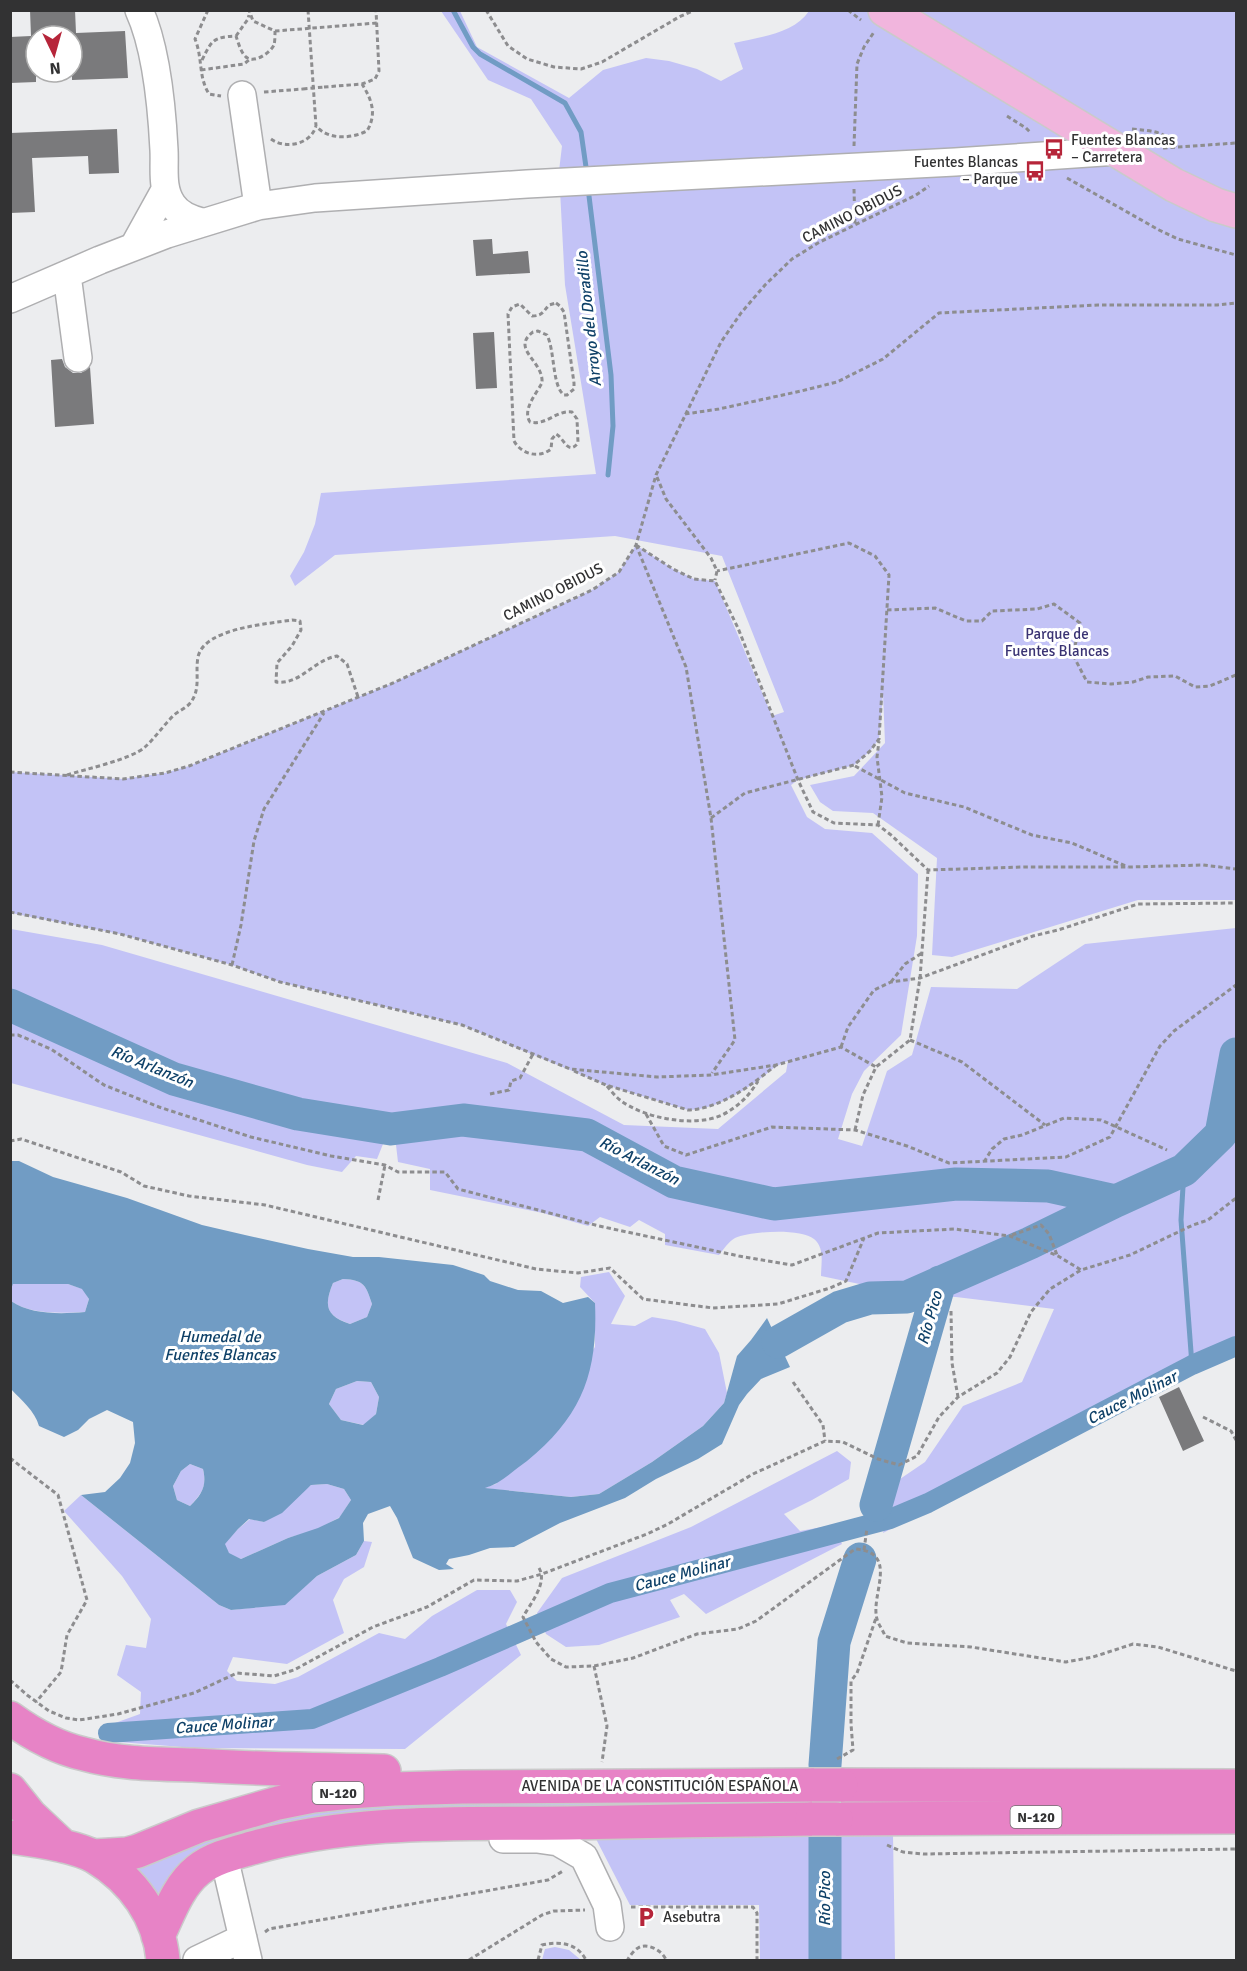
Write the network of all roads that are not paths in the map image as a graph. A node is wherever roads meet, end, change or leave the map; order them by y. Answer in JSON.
{"nodes":[{"id":1,"x":139,"y":10,"type":"edge"},
{"id":2,"x":880,"y":21,"type":"edge"},
{"id":3,"x":257,"y":95,"type":"road end"},
{"id":4,"x":1118,"y":151,"type":"junction"},
{"id":5,"x":165,"y":190,"type":"junction"},
{"id":6,"x":258,"y":206,"type":"junction"},
{"id":7,"x":1236,"y":211,"type":"edge"},
{"id":8,"x":202,"y":222,"type":"junction"},
{"id":9,"x":134,"y":246,"type":"junction"},
{"id":10,"x":67,"y":275,"type":"junction"},
{"id":11,"x":10,"y":299,"type":"edge"},
{"id":12,"x":78,"y":358,"type":"dead end"},
{"id":13,"x":23,"y":1710,"type":"edge"},
{"id":14,"x":682,"y":1786,"type":"junction"},
{"id":15,"x":1236,"y":1786,"type":"edge"},
{"id":16,"x":10,"y":1790,"type":"edge"},
{"id":17,"x":1236,"y":1817,"type":"edge"},
{"id":18,"x":347,"y":1830,"type":"junction"},
{"id":19,"x":10,"y":1837,"type":"edge"},
{"id":20,"x":63,"y":1846,"type":"junction"},
{"id":21,"x":94,"y":1856,"type":"junction"},
{"id":22,"x":224,"y":1857,"type":"junction"},
{"id":23,"x":610,"y":1927,"type":"dead end"},
{"id":24,"x":161,"y":1948,"type":"edge"},
{"id":25,"x":246,"y":1949,"type":"edge"},
{"id":26,"x":197,"y":1960,"type":"edge"}],
"edges":[{"from":1,"to":5,"type":"street"},
{"from":2,"to":4,"type":"main road"},
{"from":3,"to":6,"type":"street"},
{"from":4,"to":6,"type":"street"},
{"from":4,"to":7,"type":"main road"},
{"from":5,"to":8,"type":"street"},
{"from":5,"to":9,"type":"street"},
{"from":6,"to":8,"type":"street"},
{"from":8,"to":9,"type":"street"},
{"from":9,"to":10,"type":"street"},
{"from":10,"to":11,"type":"street"},
{"from":10,"to":12,"type":"street"},
{"from":13,"to":14,"type":"highway"},
{"from":14,"to":15,"type":"highway","name":"AVENIDA DE LA CONSTITUCIÓN ESPAÑOLA","number":"N-120"},
{"from":14,"to":21,"type":"highway","name":"AVENIDA DE LA CONSTITUCIÓN ESPAÑOLA","number":"N-120"},
{"from":16,"to":20,"type":"highway"},
{"from":17,"to":18,"type":"highway","number":"N-120"},
{"from":18,"to":22,"type":"highway","number":"N-120"},
{"from":18,"to":23,"type":"street"},
{"from":19,"to":20,"type":"highway","number":"N-120"},
{"from":20,"to":21,"type":"highway","number":"N-120"},
{"from":21,"to":24,"type":"highway","number":"N-120"},
{"from":22,"to":24,"type":"highway","number":"N-120"},
{"from":22,"to":25,"type":"street"},
{"from":25,"to":26,"type":"street"}]}
